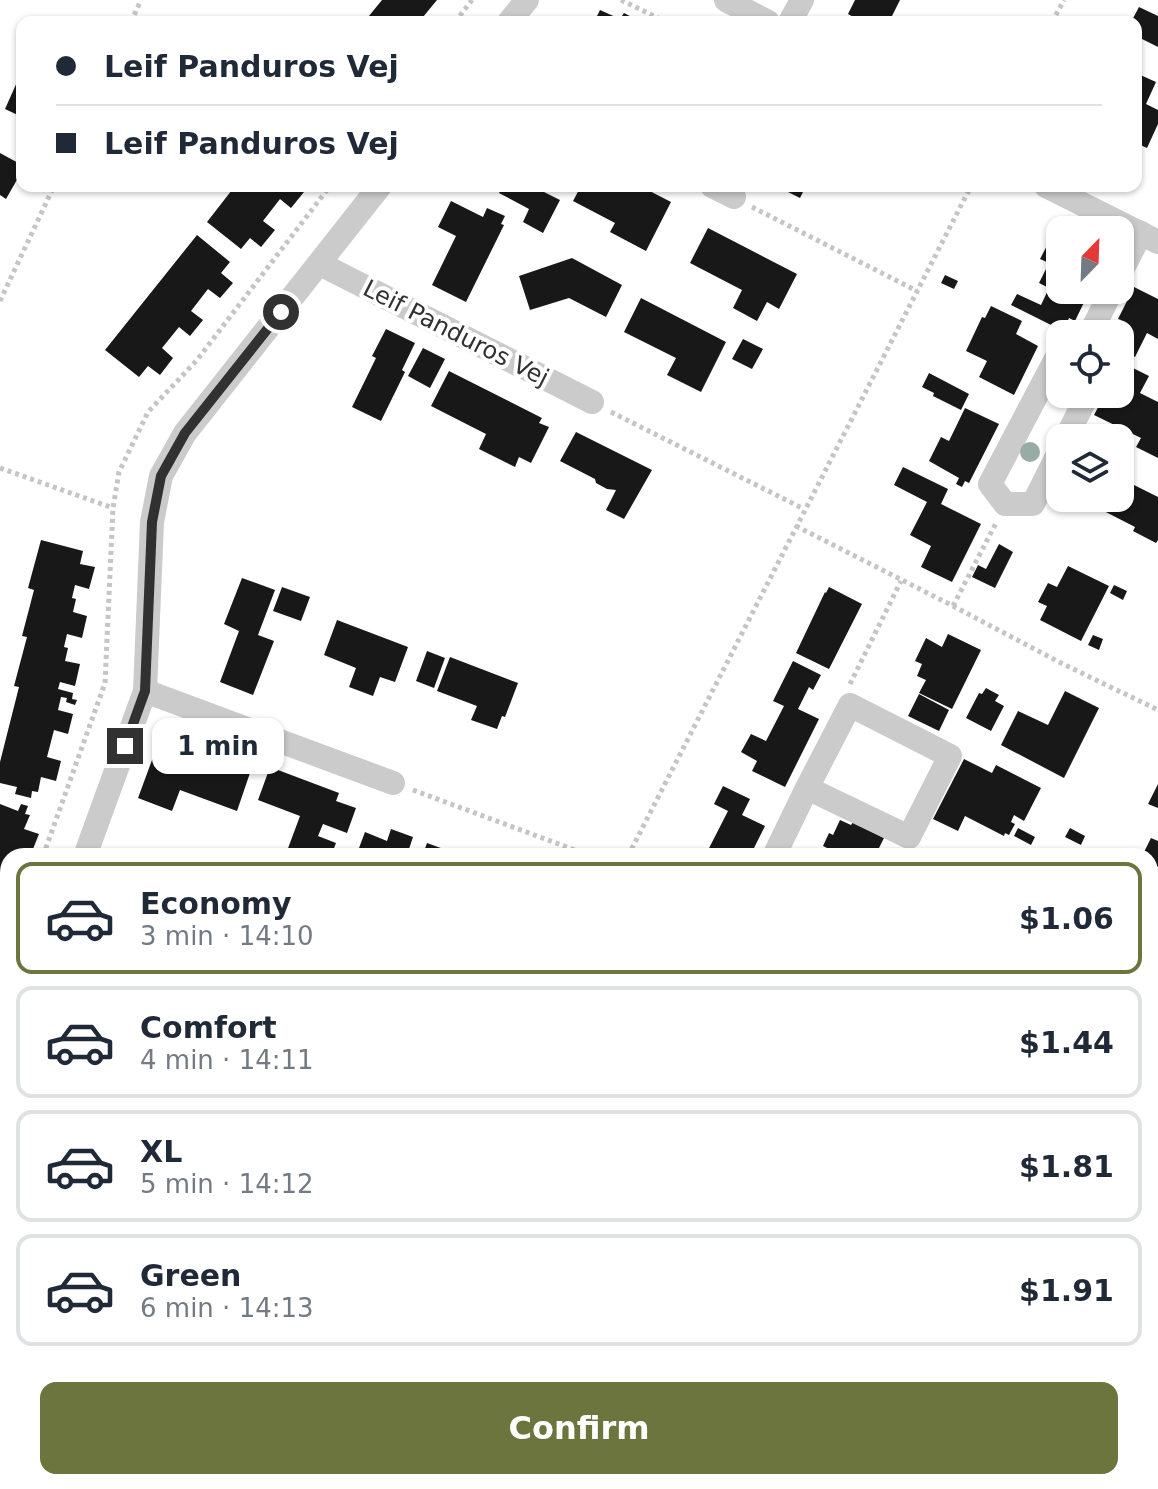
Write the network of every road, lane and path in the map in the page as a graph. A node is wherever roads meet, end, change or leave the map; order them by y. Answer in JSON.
{"nodes":[{"id":1,"x":472,"y":0,"type":"edge"},
{"id":2,"x":527,"y":0,"type":"edge"},
{"id":3,"x":621,"y":0,"type":"edge"},
{"id":4,"x":726,"y":0,"type":"edge"},
{"id":5,"x":460,"y":16,"type":"edge"},
{"id":6,"x":514,"y":16,"type":"edge"},
{"id":7,"x":654,"y":16,"type":"edge"},
{"id":8,"x":757,"y":16,"type":"edge"},
{"id":9,"x":51,"y":192,"type":"edge"},
{"id":10,"x":375,"y":192,"type":"edge"},
{"id":11,"x":723,"y":192,"type":"edge"},
{"id":12,"x":968,"y":192,"type":"edge"},
{"id":13,"x":1058,"y":192,"type":"edge"},
{"id":14,"x":1150,"y":237,"type":"edge"},
{"id":15,"x":1134,"y":257,"type":"edge"},
{"id":16,"x":320,"y":264,"type":"junction"},
{"id":17,"x":917,"y":291,"type":"junction"},
{"id":18,"x":0,"y":301,"type":"edge"},
{"id":19,"x":1046,"y":378,"type":"edge"},
{"id":20,"x":592,"y":402,"type":"joint"},
{"id":21,"x":0,"y":468,"type":"edge"},
{"id":22,"x":1046,"y":478,"type":"edge"},
{"id":23,"x":1005,"y":504,"type":"junction"},
{"id":24,"x":113,"y":508,"type":"dead end"},
{"id":25,"x":804,"y":509,"type":"junction"},
{"id":26,"x":796,"y":526,"type":"junction"},
{"id":27,"x":901,"y":581,"type":"junction"},
{"id":28,"x":953,"y":606,"type":"junction"},
{"id":29,"x":145,"y":691,"type":"junction"},
{"id":30,"x":850,"y":705,"type":"junction"},
{"id":31,"x":1158,"y":710,"type":"edge"},
{"id":32,"x":393,"y":783,"type":"joint"},
{"id":33,"x":807,"y":788,"type":"junction"},
{"id":34,"x":88,"y":848,"type":"edge"},
{"id":35,"x":569,"y":848,"type":"edge"},
{"id":36,"x":632,"y":848,"type":"edge"},
{"id":37,"x":778,"y":848,"type":"edge"}],
"edges":[{"from":1,"to":5,"type":"path"},
{"from":2,"to":6,"type":"street"},
{"from":3,"to":7,"type":"path"},
{"from":4,"to":8,"type":"street"},
{"from":9,"to":18,"type":"path"},
{"from":10,"to":16,"type":"street"},
{"from":11,"to":17,"type":"path"},
{"from":12,"to":17,"type":"path"},
{"from":13,"to":14,"type":"street"},
{"from":14,"to":15,"type":"street"},
{"from":16,"to":20,"type":"street","name":"Leif Panduros Vej"},
{"from":16,"to":29,"type":"street"},
{"from":17,"to":25,"type":"path"},
{"from":19,"to":23,"type":"street"},
{"from":20,"to":25,"type":"path"},
{"from":21,"to":24,"type":"path"},
{"from":22,"to":23,"type":"street"},
{"from":23,"to":28,"type":"path"},
{"from":25,"to":26,"type":"path"},
{"from":26,"to":27,"type":"path"},
{"from":26,"to":36,"type":"path"},
{"from":27,"to":28,"type":"path"},
{"from":27,"to":30,"type":"path"},
{"from":28,"to":31,"type":"path"},
{"from":29,"to":32,"type":"street"},
{"from":29,"to":34,"type":"street"},
{"from":30,"to":33,"type":"street"},
{"from":30,"to":33,"type":"street"},
{"from":32,"to":35,"type":"path"},
{"from":33,"to":37,"type":"street"}]}
